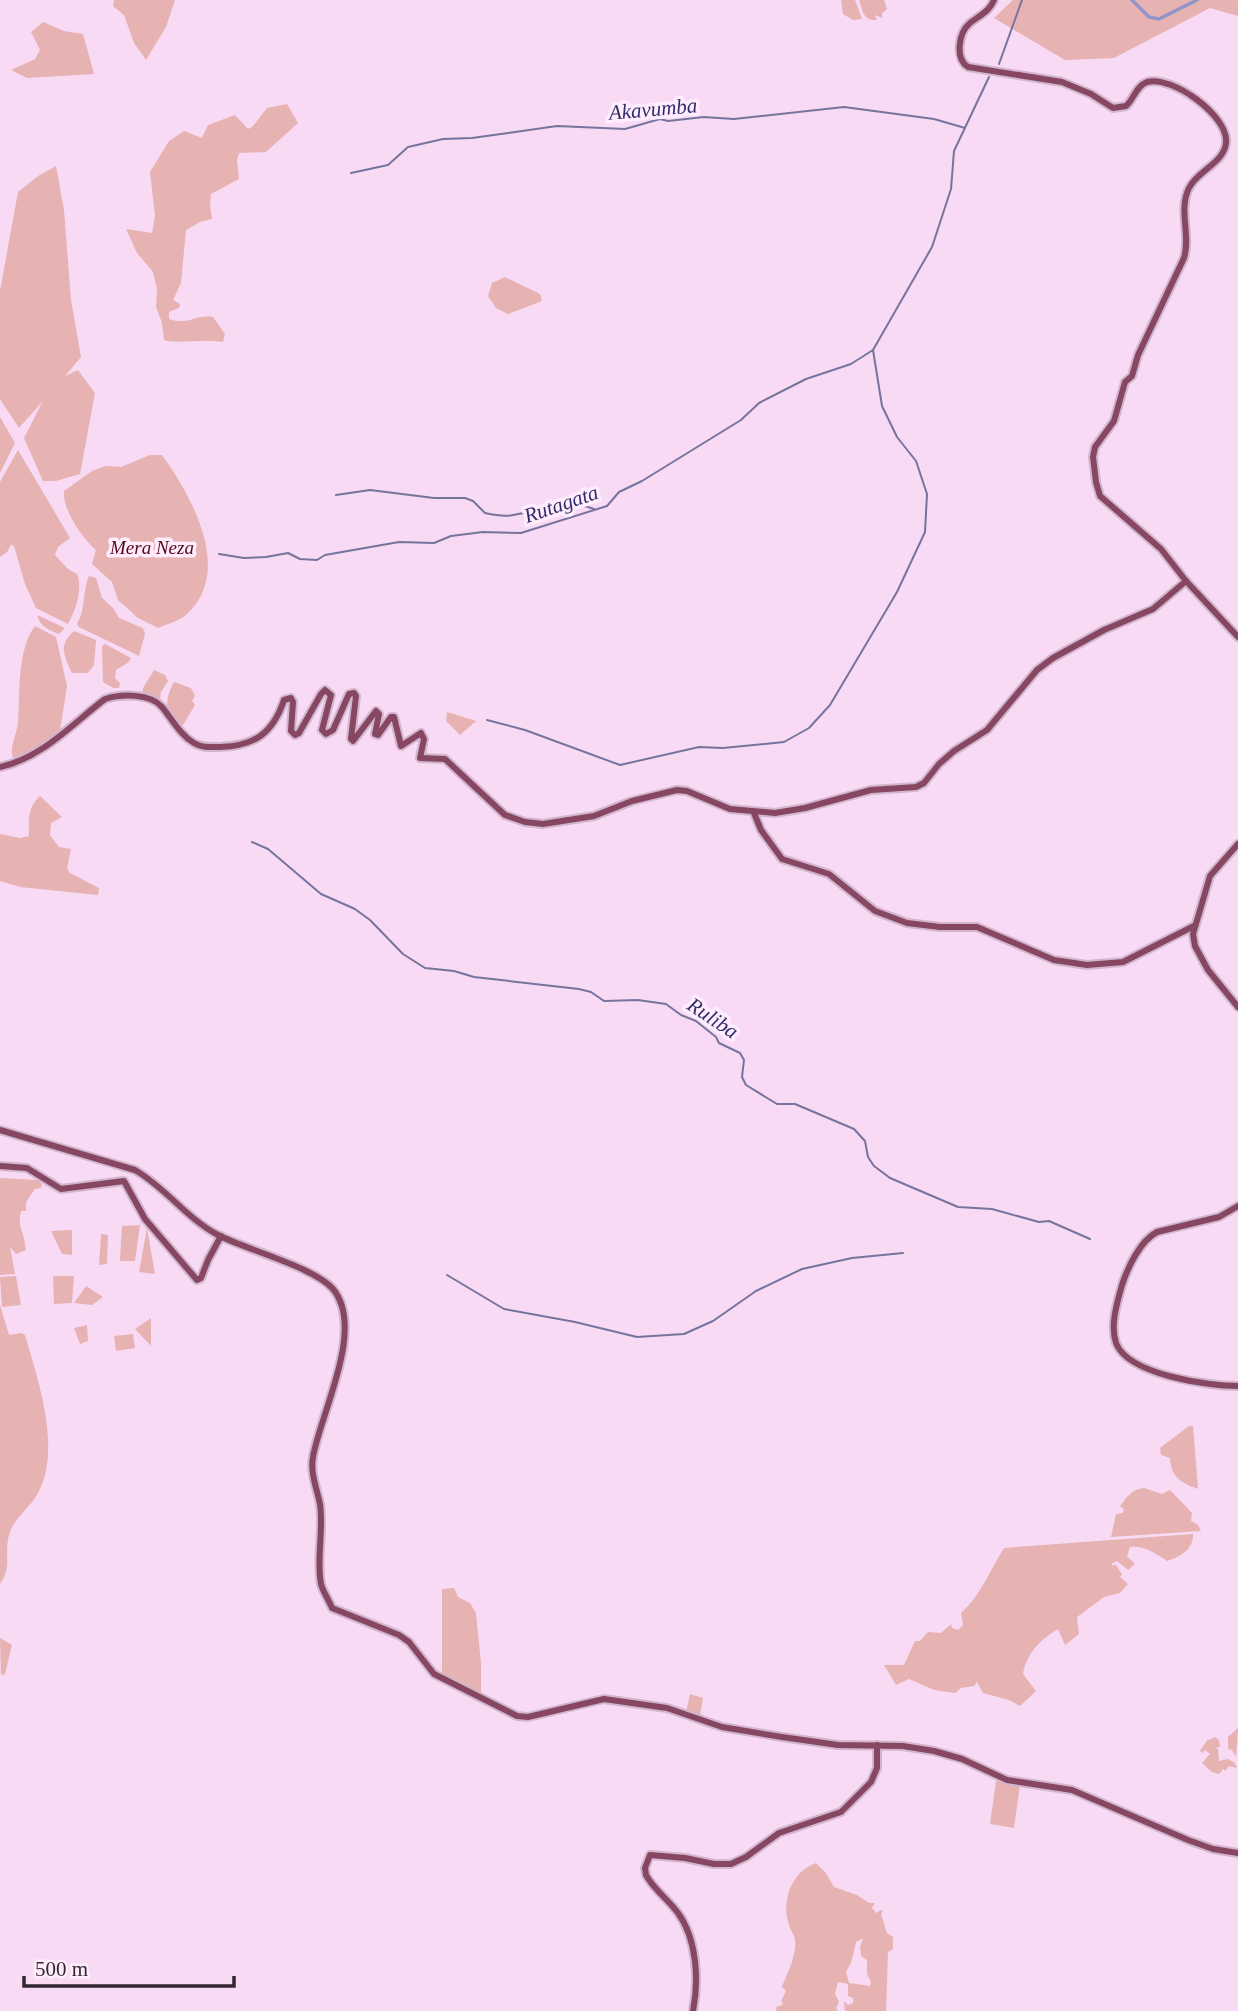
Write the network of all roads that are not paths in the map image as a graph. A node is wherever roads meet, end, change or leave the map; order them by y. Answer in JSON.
{"nodes":[{"id":1,"x":994,"y":0,"type":"edge"},
{"id":2,"x":1186,"y":581,"type":"junction"},
{"id":3,"x":1238,"y":637,"type":"edge"},
{"id":4,"x":0,"y":767,"type":"edge"},
{"id":5,"x":754,"y":813,"type":"junction"},
{"id":6,"x":1238,"y":845,"type":"edge"},
{"id":7,"x":1194,"y":926,"type":"junction"},
{"id":8,"x":1238,"y":1007,"type":"edge"},
{"id":9,"x":0,"y":1130,"type":"edge"},
{"id":10,"x":0,"y":1166,"type":"edge"},
{"id":11,"x":1238,"y":1206,"type":"edge"},
{"id":12,"x":220,"y":1236,"type":"junction"},
{"id":13,"x":1238,"y":1386,"type":"edge"},
{"id":14,"x":877,"y":1745,"type":"junction"},
{"id":15,"x":1238,"y":1853,"type":"edge"},
{"id":16,"x":693,"y":2011,"type":"edge"}],
"edges":[{"from":1,"to":2,"type":"main road"},
{"from":2,"to":3,"type":"main road"},
{"from":2,"to":5,"type":"main road"},
{"from":4,"to":5,"type":"main road"},
{"from":5,"to":7,"type":"main road"},
{"from":6,"to":7,"type":"main road"},
{"from":7,"to":8,"type":"main road"},
{"from":9,"to":12,"type":"main road"},
{"from":10,"to":12,"type":"main road"},
{"from":11,"to":13,"type":"main road"},
{"from":12,"to":14,"type":"main road"},
{"from":14,"to":15,"type":"main road"},
{"from":14,"to":16,"type":"main road"}]}
